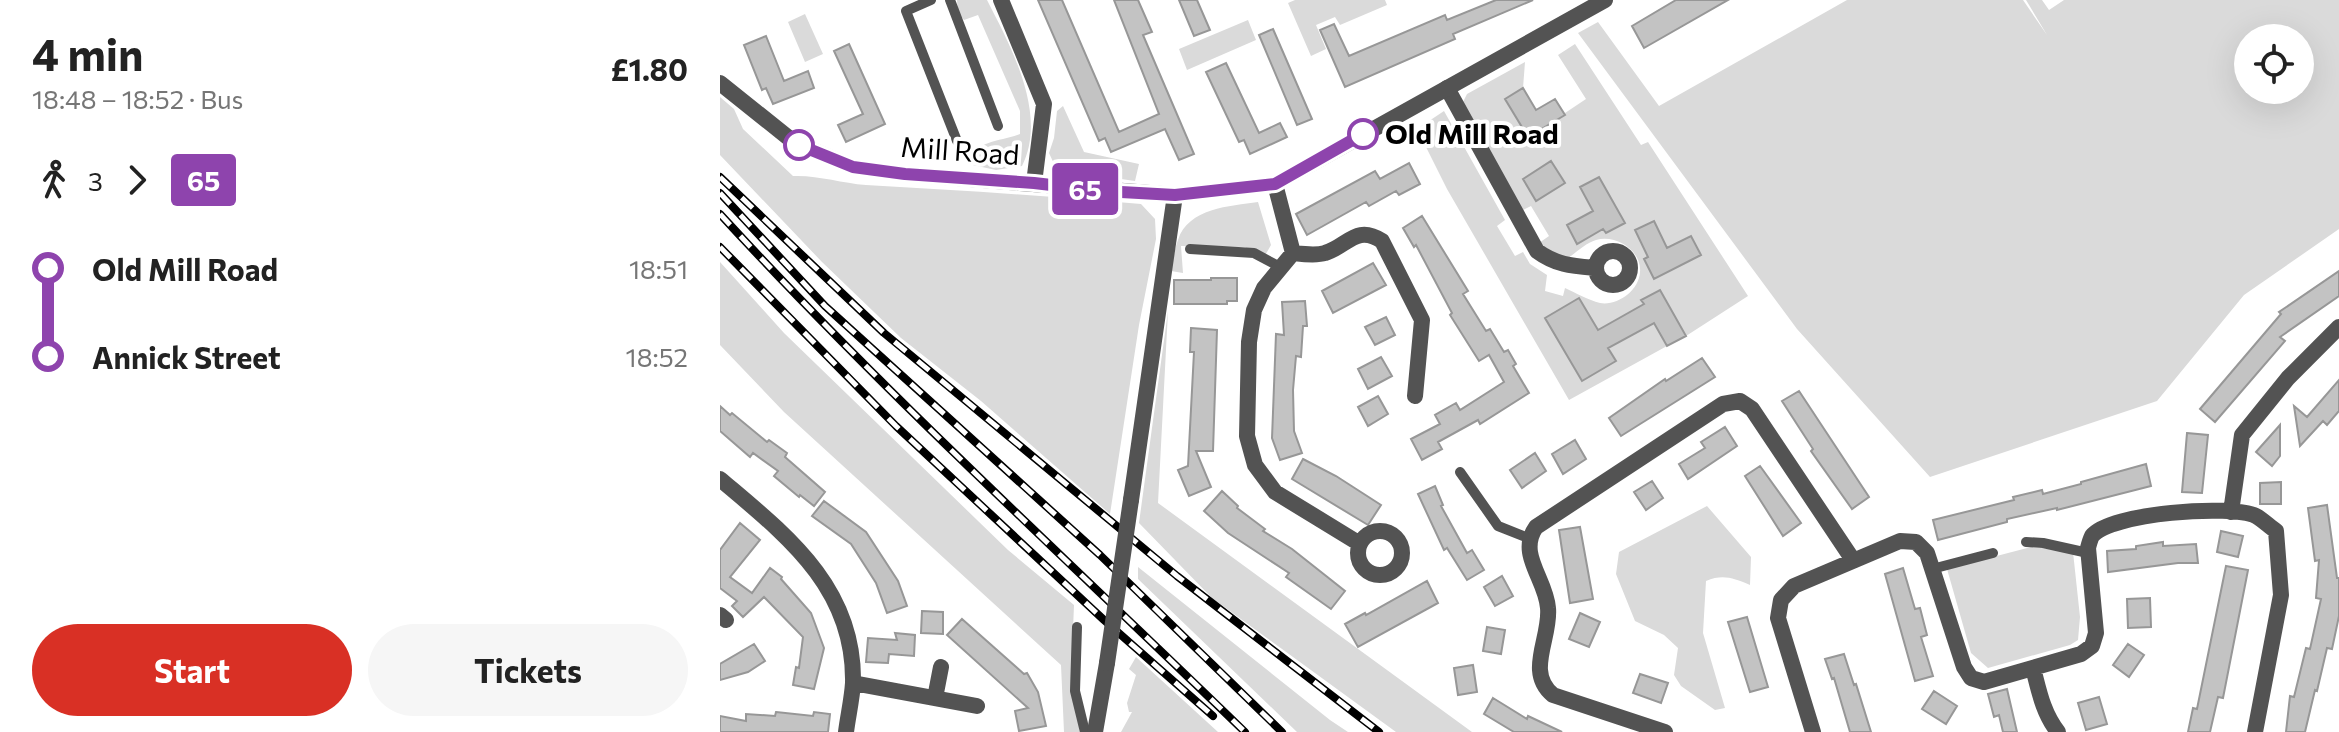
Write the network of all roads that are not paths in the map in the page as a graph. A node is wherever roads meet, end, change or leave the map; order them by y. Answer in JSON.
{"nodes":[{"id":1,"x":931,"y":0,"type":"edge"},
{"id":2,"x":950,"y":0,"type":"edge"},
{"id":3,"x":1001,"y":0,"type":"edge"},
{"id":4,"x":1605,"y":0,"type":"edge"},
{"id":5,"x":720,"y":83,"type":"edge"},
{"id":6,"x":1447,"y":88,"type":"junction"},
{"id":7,"x":998,"y":126,"type":"dead end"},
{"id":8,"x":957,"y":141,"type":"dead end"},
{"id":9,"x":1034,"y":183,"type":"junction"},
{"id":10,"x":1275,"y":184,"type":"junction"},
{"id":11,"x":1175,"y":195,"type":"junction"},
{"id":12,"x":1190,"y":249,"type":"dead end"},
{"id":13,"x":1293,"y":253,"type":"junction"},
{"id":14,"x":1280,"y":267,"type":"junction"},
{"id":15,"x":1595,"y":268,"type":"dead end"},
{"id":16,"x":2339,"y":327,"type":"edge"},
{"id":17,"x":1415,"y":396,"type":"dead end"},
{"id":18,"x":1460,"y":472,"type":"dead end"},
{"id":19,"x":723,"y":488,"type":"edge"},
{"id":20,"x":2231,"y":512,"type":"junction"},
{"id":21,"x":1528,"y":538,"type":"junction"},
{"id":22,"x":2026,"y":542,"type":"dead end"},
{"id":23,"x":1360,"y":544,"type":"dead end"},
{"id":24,"x":1993,"y":553,"type":"dead end"},
{"id":25,"x":2088,"y":553,"type":"junction"},
{"id":26,"x":1853,"y":560,"type":"junction"},
{"id":27,"x":1932,"y":569,"type":"junction"},
{"id":28,"x":1077,"y":627,"type":"dead end"},
{"id":29,"x":941,"y":667,"type":"dead end"},
{"id":30,"x":2033,"y":668,"type":"junction"},
{"id":31,"x":853,"y":683,"type":"junction"},
{"id":32,"x":935,"y":698,"type":"junction"},
{"id":33,"x":977,"y":706,"type":"dead end"},
{"id":34,"x":846,"y":732,"type":"edge"},
{"id":35,"x":1085,"y":732,"type":"edge"},
{"id":36,"x":1095,"y":732,"type":"edge"},
{"id":37,"x":1665,"y":732,"type":"edge"},
{"id":38,"x":1813,"y":732,"type":"edge"},
{"id":39,"x":2058,"y":732,"type":"edge"},
{"id":40,"x":2255,"y":732,"type":"edge"}],
"edges":[{"from":1,"to":8,"type":"lane"},
{"from":2,"to":7,"type":"lane"},
{"from":3,"to":9,"type":"street"},
{"from":4,"to":6,"type":"street","name":"Mill Road"},
{"from":5,"to":9,"type":"street","name":"Mill Road"},
{"from":6,"to":10,"type":"street","name":"Mill Road"},
{"from":6,"to":15,"type":"street"},
{"from":9,"to":11,"type":"street","name":"Mill Road"},
{"from":10,"to":11,"type":"street","name":"Mill Road"},
{"from":10,"to":13,"type":"street"},
{"from":11,"to":36,"type":"street","bridge":true},
{"from":12,"to":14,"type":"lane"},
{"from":13,"to":14,"type":"street"},
{"from":13,"to":17,"type":"street"},
{"from":14,"to":23,"type":"street"},
{"from":16,"to":20,"type":"street"},
{"from":18,"to":21,"type":"lane"},
{"from":19,"to":31,"type":"street"},
{"from":20,"to":25,"type":"street"},
{"from":20,"to":40,"type":"street"},
{"from":21,"to":26,"type":"street"},
{"from":21,"to":37,"type":"street"},
{"from":22,"to":25,"type":"lane"},
{"from":24,"to":27,"type":"lane"},
{"from":25,"to":30,"type":"street"},
{"from":26,"to":27,"type":"street"},
{"from":26,"to":38,"type":"street"},
{"from":27,"to":30,"type":"street"},
{"from":28,"to":35,"type":"lane"},
{"from":29,"to":32,"type":"street"},
{"from":30,"to":39,"type":"street"},
{"from":31,"to":32,"type":"street"},
{"from":31,"to":34,"type":"street"},
{"from":32,"to":33,"type":"street"}]}
